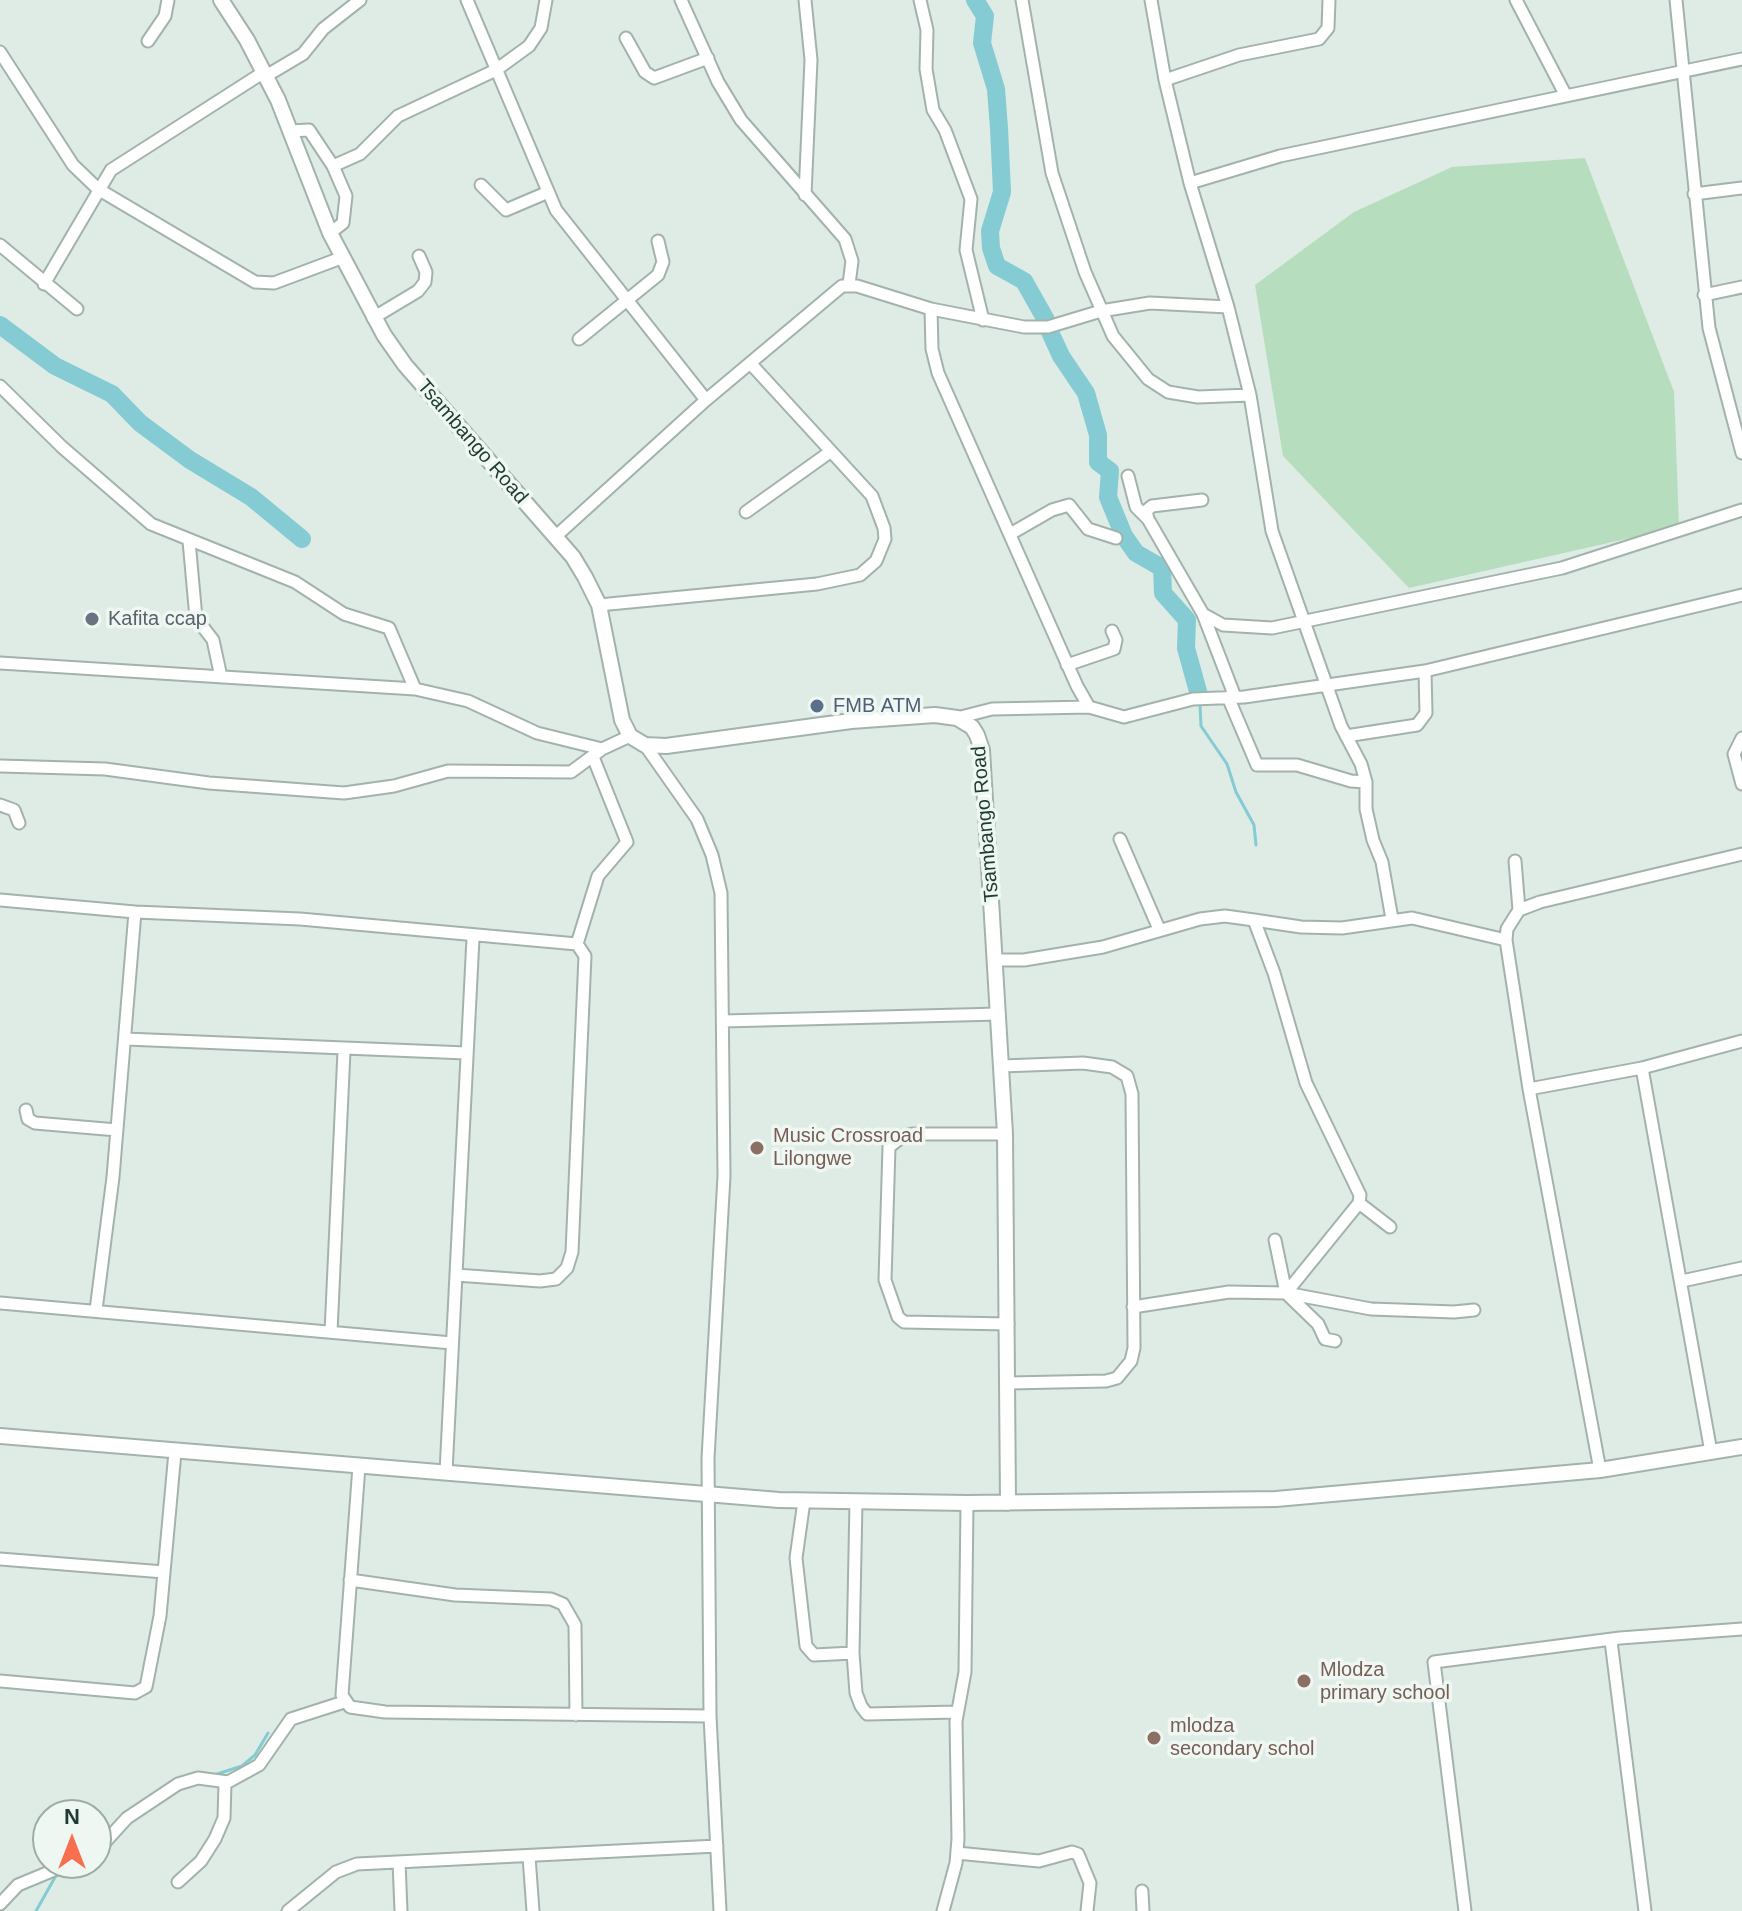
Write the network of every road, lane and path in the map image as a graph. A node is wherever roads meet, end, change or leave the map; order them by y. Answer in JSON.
{"nodes":[{"id":1,"x":168,"y":0,"type":"edge"},
{"id":2,"x":221,"y":0,"type":"edge"},
{"id":3,"x":360,"y":0,"type":"edge"},
{"id":4,"x":467,"y":0,"type":"edge"},
{"id":5,"x":546,"y":0,"type":"edge"},
{"id":6,"x":681,"y":0,"type":"edge"},
{"id":7,"x":805,"y":0,"type":"edge"},
{"id":8,"x":920,"y":0,"type":"edge"},
{"id":9,"x":1022,"y":0,"type":"edge"},
{"id":10,"x":1151,"y":0,"type":"edge"},
{"id":11,"x":1329,"y":0,"type":"edge"},
{"id":12,"x":1516,"y":0,"type":"edge"},
{"id":13,"x":1676,"y":0,"type":"edge"},
{"id":14,"x":626,"y":38,"type":"dead end"},
{"id":15,"x":148,"y":41,"type":"dead end"},
{"id":16,"x":0,"y":52,"type":"edge"},
{"id":17,"x":708,"y":58,"type":"junction"},
{"id":18,"x":1742,"y":59,"type":"edge"},
{"id":19,"x":496,"y":70,"type":"junction"},
{"id":20,"x":265,"y":74,"type":"junction"},
{"id":21,"x":1683,"y":74,"type":"junction"},
{"id":22,"x":1165,"y":80,"type":"junction"},
{"id":23,"x":1565,"y":94,"type":"junction"},
{"id":24,"x":290,"y":131,"type":"junction"},
{"id":25,"x":333,"y":166,"type":"junction"},
{"id":26,"x":1190,"y":183,"type":"junction"},
{"id":27,"x":481,"y":185,"type":"dead end"},
{"id":28,"x":1742,"y":188,"type":"edge"},
{"id":29,"x":98,"y":189,"type":"junction"},
{"id":30,"x":546,"y":193,"type":"junction"},
{"id":31,"x":1694,"y":194,"type":"junction"},
{"id":32,"x":805,"y":195,"type":"junction"},
{"id":33,"x":330,"y":233,"type":"junction"},
{"id":34,"x":658,"y":241,"type":"dead end"},
{"id":35,"x":0,"y":245,"type":"edge"},
{"id":36,"x":419,"y":256,"type":"dead end"},
{"id":37,"x":341,"y":258,"type":"junction"},
{"id":38,"x":44,"y":284,"type":"junction"},
{"id":39,"x":849,"y":284,"type":"junction"},
{"id":40,"x":1742,"y":287,"type":"edge"},
{"id":41,"x":1704,"y":295,"type":"junction"},
{"id":42,"x":627,"y":300,"type":"junction"},
{"id":43,"x":1228,"y":307,"type":"junction"},
{"id":44,"x":77,"y":309,"type":"dead end"},
{"id":45,"x":931,"y":309,"type":"junction"},
{"id":46,"x":1101,"y":311,"type":"junction"},
{"id":47,"x":373,"y":318,"type":"junction"},
{"id":48,"x":983,"y":320,"type":"junction"},
{"id":49,"x":579,"y":339,"type":"dead end"},
{"id":50,"x":751,"y":364,"type":"junction"},
{"id":51,"x":0,"y":386,"type":"edge"},
{"id":52,"x":1250,"y":395,"type":"junction"},
{"id":53,"x":706,"y":400,"type":"junction"},
{"id":54,"x":830,"y":452,"type":"junction"},
{"id":55,"x":1742,"y":453,"type":"edge"},
{"id":56,"x":1128,"y":476,"type":"dead end"},
{"id":57,"x":1202,"y":500,"type":"dead end"},
{"id":58,"x":1742,"y":510,"type":"edge"},
{"id":59,"x":746,"y":512,"type":"dead end"},
{"id":60,"x":1148,"y":519,"type":"junction"},
{"id":61,"x":1012,"y":533,"type":"junction"},
{"id":62,"x":555,"y":537,"type":"junction"},
{"id":63,"x":1116,"y":538,"type":"dead end"},
{"id":64,"x":189,"y":541,"type":"junction"},
{"id":65,"x":1742,"y":595,"type":"edge"},
{"id":66,"x":599,"y":605,"type":"junction"},
{"id":67,"x":1203,"y":614,"type":"junction"},
{"id":68,"x":1303,"y":621,"type":"junction"},
{"id":69,"x":1112,"y":631,"type":"dead end"},
{"id":70,"x":0,"y":663,"type":"edge"},
{"id":71,"x":1067,"y":665,"type":"junction"},
{"id":72,"x":1425,"y":671,"type":"junction"},
{"id":73,"x":221,"y":677,"type":"junction"},
{"id":74,"x":1328,"y":685,"type":"junction"},
{"id":75,"x":415,"y":689,"type":"junction"},
{"id":76,"x":1231,"y":697,"type":"junction"},
{"id":77,"x":1089,"y":707,"type":"junction"},
{"id":78,"x":957,"y":718,"type":"junction"},
{"id":79,"x":630,"y":736,"type":"junction"},
{"id":80,"x":1346,"y":736,"type":"junction"},
{"id":81,"x":1742,"y":738,"type":"edge"},
{"id":82,"x":645,"y":745,"type":"junction"},
{"id":83,"x":598,"y":753,"type":"junction"},
{"id":84,"x":0,"y":766,"type":"edge"},
{"id":85,"x":1366,"y":782,"type":"junction"},
{"id":86,"x":1742,"y":784,"type":"edge"},
{"id":87,"x":0,"y":805,"type":"edge"},
{"id":88,"x":19,"y":823,"type":"dead end"},
{"id":89,"x":1120,"y":839,"type":"dead end"},
{"id":90,"x":1742,"y":854,"type":"edge"},
{"id":91,"x":1515,"y":861,"type":"dead end"},
{"id":92,"x":0,"y":900,"type":"edge"},
{"id":93,"x":1519,"y":910,"type":"junction"},
{"id":94,"x":135,"y":912,"type":"junction"},
{"id":95,"x":1392,"y":919,"type":"junction"},
{"id":96,"x":1254,"y":920,"type":"junction"},
{"id":97,"x":1159,"y":929,"type":"junction"},
{"id":98,"x":473,"y":938,"type":"junction"},
{"id":99,"x":1506,"y":940,"type":"junction"},
{"id":100,"x":577,"y":944,"type":"junction"},
{"id":101,"x":997,"y":960,"type":"junction"},
{"id":102,"x":999,"y":1014,"type":"junction"},
{"id":103,"x":723,"y":1021,"type":"junction"},
{"id":104,"x":126,"y":1039,"type":"junction"},
{"id":105,"x":1742,"y":1041,"type":"edge"},
{"id":106,"x":344,"y":1051,"type":"junction"},
{"id":107,"x":466,"y":1053,"type":"junction"},
{"id":108,"x":1002,"y":1066,"type":"junction"},
{"id":109,"x":1642,"y":1068,"type":"junction"},
{"id":110,"x":1529,"y":1089,"type":"junction"},
{"id":111,"x":26,"y":1110,"type":"dead end"},
{"id":112,"x":117,"y":1130,"type":"junction"},
{"id":113,"x":1005,"y":1134,"type":"junction"},
{"id":114,"x":1359,"y":1203,"type":"junction"},
{"id":115,"x":1390,"y":1227,"type":"dead end"},
{"id":116,"x":1275,"y":1240,"type":"dead end"},
{"id":117,"x":1742,"y":1268,"type":"edge"},
{"id":118,"x":456,"y":1275,"type":"junction"},
{"id":119,"x":1682,"y":1281,"type":"junction"},
{"id":120,"x":1286,"y":1293,"type":"junction"},
{"id":121,"x":0,"y":1303,"type":"edge"},
{"id":122,"x":1133,"y":1307,"type":"junction"},
{"id":123,"x":96,"y":1310,"type":"junction"},
{"id":124,"x":1474,"y":1310,"type":"dead end"},
{"id":125,"x":1008,"y":1324,"type":"junction"},
{"id":126,"x":331,"y":1332,"type":"junction"},
{"id":127,"x":1335,"y":1341,"type":"dead end"},
{"id":128,"x":452,"y":1343,"type":"junction"},
{"id":129,"x":1009,"y":1383,"type":"junction"},
{"id":130,"x":0,"y":1436,"type":"edge"},
{"id":131,"x":1742,"y":1447,"type":"edge"},
{"id":132,"x":175,"y":1452,"type":"junction"},
{"id":133,"x":1711,"y":1452,"type":"junction"},
{"id":134,"x":359,"y":1466,"type":"junction"},
{"id":135,"x":1600,"y":1470,"type":"junction"},
{"id":136,"x":446,"y":1472,"type":"junction"},
{"id":137,"x":709,"y":1495,"type":"junction"},
{"id":138,"x":804,"y":1501,"type":"junction"},
{"id":139,"x":856,"y":1502,"type":"junction"},
{"id":140,"x":967,"y":1503,"type":"junction"},
{"id":141,"x":1008,"y":1503,"type":"junction"},
{"id":142,"x":0,"y":1559,"type":"edge"},
{"id":143,"x":164,"y":1572,"type":"junction"},
{"id":144,"x":350,"y":1580,"type":"junction"},
{"id":145,"x":1742,"y":1629,"type":"edge"},
{"id":146,"x":1611,"y":1641,"type":"junction"},
{"id":147,"x":853,"y":1653,"type":"junction"},
{"id":148,"x":0,"y":1681,"type":"edge"},
{"id":149,"x":344,"y":1702,"type":"junction"},
{"id":150,"x":957,"y":1712,"type":"junction"},
{"id":151,"x":576,"y":1715,"type":"junction"},
{"id":152,"x":710,"y":1716,"type":"junction"},
{"id":153,"x":225,"y":1783,"type":"junction"},
{"id":154,"x":112,"y":1834,"type":"edge"},
{"id":155,"x":717,"y":1846,"type":"junction"},
{"id":156,"x":957,"y":1853,"type":"junction"},
{"id":157,"x":529,"y":1857,"type":"junction"},
{"id":158,"x":399,"y":1862,"type":"junction"},
{"id":159,"x":32,"y":1879,"type":"edge"},
{"id":160,"x":178,"y":1882,"type":"dead end"},
{"id":161,"x":1142,"y":1891,"type":"dead end"},
{"id":162,"x":0,"y":1904,"type":"edge"},
{"id":163,"x":288,"y":1911,"type":"edge"},
{"id":164,"x":401,"y":1911,"type":"edge"},
{"id":165,"x":533,"y":1911,"type":"edge"},
{"id":166,"x":720,"y":1911,"type":"edge"},
{"id":167,"x":943,"y":1911,"type":"edge"},
{"id":168,"x":1087,"y":1911,"type":"edge"},
{"id":169,"x":1143,"y":1911,"type":"edge"},
{"id":170,"x":1465,"y":1911,"type":"edge"},
{"id":171,"x":1645,"y":1911,"type":"edge"}],
"edges":[{"from":1,"to":15,"type":"street"},
{"from":2,"to":20,"type":"street","name":"Tsambango Road"},
{"from":3,"to":20,"type":"street"},
{"from":4,"to":19,"type":"street"},
{"from":5,"to":19,"type":"street"},
{"from":6,"to":17,"type":"street"},
{"from":7,"to":32,"type":"street"},
{"from":8,"to":48,"type":"street"},
{"from":9,"to":46,"type":"street"},
{"from":10,"to":22,"type":"street"},
{"from":11,"to":22,"type":"street"},
{"from":12,"to":23,"type":"street"},
{"from":13,"to":21,"type":"street"},
{"from":14,"to":17,"type":"street"},
{"from":16,"to":29,"type":"street"},
{"from":17,"to":32,"type":"street"},
{"from":18,"to":21,"type":"street"},
{"from":19,"to":25,"type":"street"},
{"from":19,"to":30,"type":"street"},
{"from":20,"to":24,"type":"street","name":"Tsambango Road"},
{"from":20,"to":29,"type":"street"},
{"from":21,"to":23,"type":"street"},
{"from":21,"to":31,"type":"street"},
{"from":22,"to":26,"type":"street"},
{"from":23,"to":26,"type":"street"},
{"from":24,"to":25,"type":"street"},
{"from":24,"to":33,"type":"street","name":"Tsambango Road"},
{"from":25,"to":33,"type":"street"},
{"from":26,"to":43,"type":"street"},
{"from":27,"to":30,"type":"street"},
{"from":28,"to":31,"type":"street"},
{"from":29,"to":37,"type":"street"},
{"from":29,"to":38,"type":"street"},
{"from":30,"to":42,"type":"street"},
{"from":31,"to":41,"type":"street"},
{"from":32,"to":39,"type":"street"},
{"from":33,"to":37,"type":"street","name":"Tsambango Road"},
{"from":34,"to":42,"type":"street"},
{"from":35,"to":38,"type":"street"},
{"from":36,"to":47,"type":"street"},
{"from":37,"to":47,"type":"street","name":"Tsambango Road"},
{"from":38,"to":44,"type":"street"},
{"from":39,"to":45,"type":"street"},
{"from":39,"to":50,"type":"street"},
{"from":40,"to":41,"type":"street"},
{"from":41,"to":55,"type":"street"},
{"from":42,"to":49,"type":"street"},
{"from":42,"to":53,"type":"street"},
{"from":43,"to":46,"type":"street"},
{"from":43,"to":52,"type":"street"},
{"from":45,"to":48,"type":"street"},
{"from":45,"to":61,"type":"street"},
{"from":46,"to":48,"type":"street"},
{"from":46,"to":52,"type":"street"},
{"from":47,"to":62,"type":"street","name":"Tsambango Road"},
{"from":50,"to":53,"type":"street"},
{"from":50,"to":54,"type":"street"},
{"from":51,"to":64,"type":"street"},
{"from":52,"to":68,"type":"street"},
{"from":53,"to":62,"type":"street"},
{"from":54,"to":59,"type":"street"},
{"from":54,"to":66,"type":"street"},
{"from":56,"to":60,"type":"street"},
{"from":57,"to":60,"type":"street"},
{"from":58,"to":68,"type":"street"},
{"from":60,"to":67,"type":"street"},
{"from":61,"to":63,"type":"street"},
{"from":61,"to":71,"type":"street"},
{"from":62,"to":66,"type":"street","name":"Tsambango Road"},
{"from":64,"to":73,"type":"street"},
{"from":64,"to":75,"type":"street"},
{"from":65,"to":72,"type":"street"},
{"from":66,"to":79,"type":"street","name":"Tsambango Road"},
{"from":67,"to":68,"type":"street"},
{"from":67,"to":76,"type":"street"},
{"from":68,"to":74,"type":"street"},
{"from":69,"to":71,"type":"street"},
{"from":70,"to":73,"type":"street"},
{"from":71,"to":77,"type":"street"},
{"from":72,"to":74,"type":"street"},
{"from":72,"to":80,"type":"street"},
{"from":73,"to":75,"type":"street"},
{"from":74,"to":76,"type":"street"},
{"from":74,"to":80,"type":"street"},
{"from":75,"to":83,"type":"street"},
{"from":76,"to":77,"type":"street"},
{"from":76,"to":85,"type":"street"},
{"from":77,"to":78,"type":"street"},
{"from":78,"to":82,"type":"street"},
{"from":78,"to":101,"type":"street","name":"Tsambango Road"},
{"from":79,"to":82,"type":"street"},
{"from":79,"to":83,"type":"street"},
{"from":80,"to":85,"type":"street"},
{"from":81,"to":86,"type":"street"},
{"from":82,"to":103,"type":"street"},
{"from":83,"to":84,"type":"street"},
{"from":83,"to":100,"type":"street"},
{"from":85,"to":95,"type":"street"},
{"from":87,"to":88,"type":"street"},
{"from":89,"to":97,"type":"street"},
{"from":90,"to":93,"type":"street"},
{"from":91,"to":93,"type":"street"},
{"from":92,"to":94,"type":"street"},
{"from":93,"to":99,"type":"street"},
{"from":94,"to":98,"type":"street"},
{"from":94,"to":104,"type":"street"},
{"from":95,"to":96,"type":"street"},
{"from":95,"to":99,"type":"street"},
{"from":96,"to":97,"type":"street"},
{"from":96,"to":114,"type":"street"},
{"from":97,"to":101,"type":"street"},
{"from":98,"to":100,"type":"street"},
{"from":98,"to":107,"type":"street"},
{"from":99,"to":110,"type":"street"},
{"from":100,"to":118,"type":"street"},
{"from":101,"to":102,"type":"street","name":"Tsambango Road"},
{"from":102,"to":103,"type":"street"},
{"from":102,"to":108,"type":"street","name":"Tsambango Road"},
{"from":103,"to":137,"type":"street"},
{"from":104,"to":106,"type":"street"},
{"from":104,"to":112,"type":"street"},
{"from":105,"to":109,"type":"street"},
{"from":106,"to":107,"type":"street"},
{"from":106,"to":126,"type":"street"},
{"from":107,"to":118,"type":"street"},
{"from":108,"to":113,"type":"street","name":"Tsambango Road"},
{"from":108,"to":122,"type":"street"},
{"from":109,"to":110,"type":"street"},
{"from":109,"to":119,"type":"street"},
{"from":110,"to":135,"type":"street"},
{"from":111,"to":112,"type":"street"},
{"from":112,"to":123,"type":"street"},
{"from":113,"to":125,"type":"street","name":"Tsambango Road"},
{"from":113,"to":125,"type":"street"},
{"from":114,"to":115,"type":"street"},
{"from":114,"to":120,"type":"street"},
{"from":116,"to":120,"type":"street"},
{"from":117,"to":119,"type":"street"},
{"from":118,"to":128,"type":"street"},
{"from":119,"to":133,"type":"street"},
{"from":120,"to":122,"type":"street"},
{"from":120,"to":124,"type":"street"},
{"from":120,"to":127,"type":"street"},
{"from":121,"to":123,"type":"street"},
{"from":122,"to":129,"type":"street"},
{"from":123,"to":126,"type":"street"},
{"from":125,"to":129,"type":"street","name":"Tsambango Road"},
{"from":126,"to":128,"type":"street"},
{"from":128,"to":136,"type":"street"},
{"from":129,"to":141,"type":"street","name":"Tsambango Road"},
{"from":130,"to":132,"type":"street"},
{"from":131,"to":133,"type":"street"},
{"from":132,"to":134,"type":"street"},
{"from":132,"to":143,"type":"street"},
{"from":133,"to":135,"type":"street"},
{"from":134,"to":136,"type":"street"},
{"from":134,"to":144,"type":"street"},
{"from":135,"to":141,"type":"street"},
{"from":136,"to":137,"type":"street"},
{"from":137,"to":138,"type":"street"},
{"from":137,"to":152,"type":"street"},
{"from":138,"to":139,"type":"street"},
{"from":138,"to":147,"type":"street"},
{"from":139,"to":140,"type":"street"},
{"from":139,"to":147,"type":"street"},
{"from":140,"to":141,"type":"street"},
{"from":140,"to":150,"type":"street"},
{"from":142,"to":143,"type":"street"},
{"from":143,"to":148,"type":"street"},
{"from":144,"to":149,"type":"street"},
{"from":144,"to":151,"type":"street"},
{"from":145,"to":146,"type":"street"},
{"from":146,"to":170,"type":"street"},
{"from":146,"to":171,"type":"street"},
{"from":147,"to":150,"type":"street"},
{"from":149,"to":151,"type":"street"},
{"from":149,"to":153,"type":"street"},
{"from":150,"to":156,"type":"street"},
{"from":151,"to":152,"type":"street"},
{"from":152,"to":155,"type":"street"},
{"from":153,"to":154,"type":"street"},
{"from":153,"to":160,"type":"street"},
{"from":155,"to":157,"type":"street"},
{"from":155,"to":166,"type":"street"},
{"from":156,"to":167,"type":"street"},
{"from":156,"to":168,"type":"street"},
{"from":157,"to":158,"type":"street"},
{"from":157,"to":165,"type":"street"},
{"from":158,"to":163,"type":"street"},
{"from":158,"to":164,"type":"street"},
{"from":159,"to":162,"type":"street"},
{"from":161,"to":169,"type":"street"}]}
